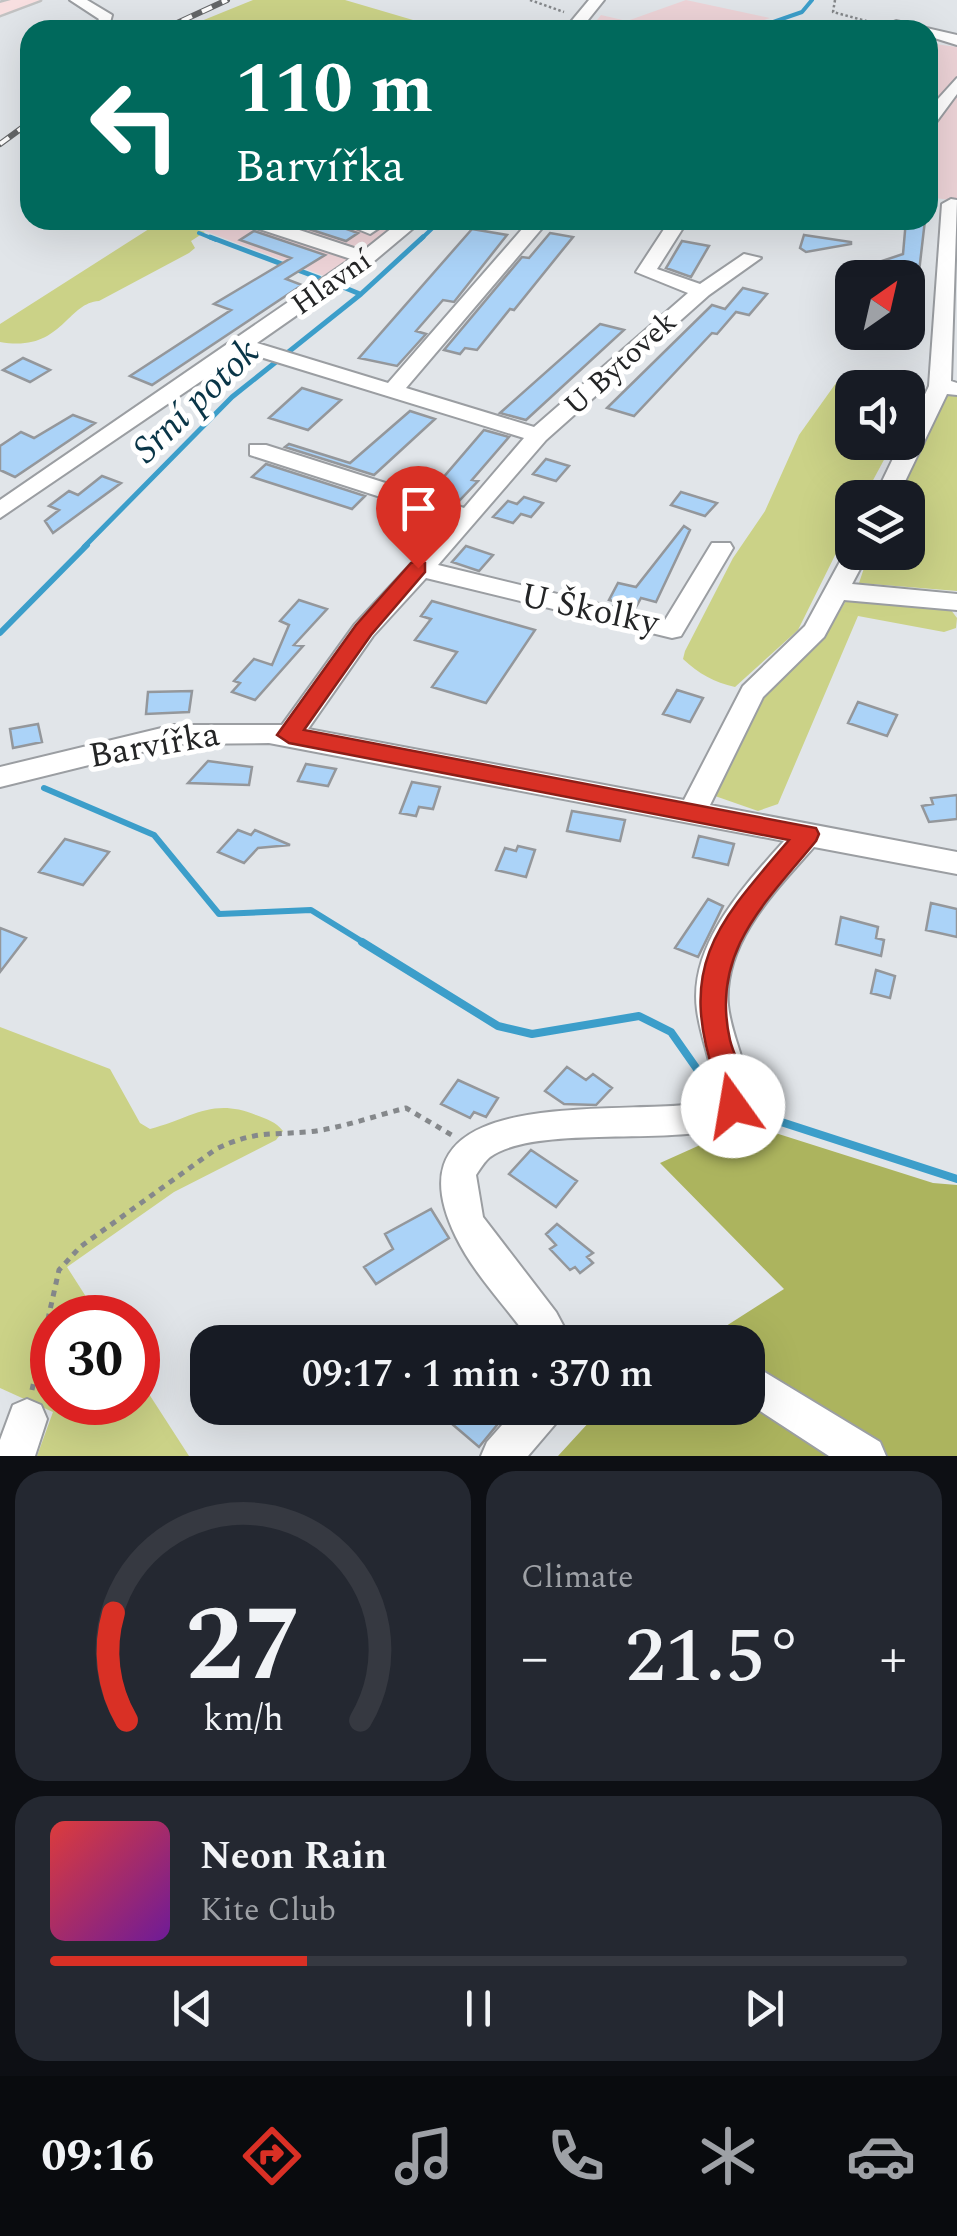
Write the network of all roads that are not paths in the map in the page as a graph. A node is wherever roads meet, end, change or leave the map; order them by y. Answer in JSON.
{"nodes":[{"id":1,"x":28,"y":0,"type":"edge"},
{"id":2,"x":76,"y":0,"type":"edge"},
{"id":3,"x":597,"y":0,"type":"edge"},
{"id":4,"x":0,"y":8,"type":"edge"},
{"id":5,"x":106,"y":20,"type":"edge"},
{"id":6,"x":580,"y":20,"type":"edge"},
{"id":7,"x":957,"y":84,"type":"edge"},
{"id":8,"x":938,"y":108,"type":"edge"},
{"id":9,"x":954,"y":205,"type":"edge"},
{"id":10,"x":238,"y":230,"type":"edge"},
{"id":11,"x":284,"y":230,"type":"edge"},
{"id":12,"x":401,"y":230,"type":"edge"},
{"id":13,"x":531,"y":230,"type":"edge"},
{"id":14,"x":673,"y":230,"type":"edge"},
{"id":15,"x":235,"y":232,"type":"dead end"},
{"id":16,"x":366,"y":258,"type":"junction"},
{"id":17,"x":751,"y":258,"type":"dead end"},
{"id":18,"x":702,"y":291,"type":"junction"},
{"id":19,"x":950,"y":335,"type":"edge"},
{"id":20,"x":240,"y":345,"type":"junction"},
{"id":21,"x":948,"y":388,"type":"edge"},
{"id":22,"x":392,"y":391,"type":"junction"},
{"id":23,"x":538,"y":435,"type":"junction"},
{"id":24,"x":258,"y":450,"type":"dead end"},
{"id":25,"x":894,"y":480,"type":"edge"},
{"id":26,"x":0,"y":511,"type":"edge"},
{"id":27,"x":467,"y":517,"type":"junction"},
{"id":28,"x":721,"y":548,"type":"dead end"},
{"id":29,"x":418,"y":568,"type":"junction"},
{"id":30,"x":848,"y":570,"type":"edge"},
{"id":31,"x":838,"y":591,"type":"junction"},
{"id":32,"x":957,"y":602,"type":"edge"},
{"id":33,"x":289,"y":735,"type":"junction"},
{"id":34,"x":0,"y":777,"type":"edge"},
{"id":35,"x":693,"y":811,"type":"junction"},
{"id":36,"x":807,"y":834,"type":"junction"},
{"id":37,"x":957,"y":863,"type":"edge"},
{"id":38,"x":540,"y":1325,"type":"edge"},
{"id":39,"x":765,"y":1391,"type":"edge"},
{"id":40,"x":529,"y":1425,"type":"edge"},
{"id":41,"x":501,"y":1456,"type":"edge"},
{"id":42,"x":866,"y":1456,"type":"edge"}],
"edges":[{"from":1,"to":4,"type":"main road"},
{"from":2,"to":5,"type":"street"},
{"from":3,"to":6,"type":"street"},
{"from":7,"to":8,"type":"street"},
{"from":9,"to":19,"type":"street"},
{"from":10,"to":15,"type":"street"},
{"from":11,"to":16,"type":"street"},
{"from":12,"to":16,"type":"street","name":"Hlavní"},
{"from":13,"to":22,"type":"street"},
{"from":14,"to":18,"type":"street","name":"U Bytovek"},
{"from":16,"to":20,"type":"street","name":"Hlavní"},
{"from":17,"to":18,"type":"street","name":"U Bytovek"},
{"from":18,"to":23,"type":"street","name":"U Bytovek"},
{"from":19,"to":21,"type":"street"},
{"from":20,"to":22,"type":"street"},
{"from":20,"to":26,"type":"street","name":"Hlavní"},
{"from":21,"to":25,"type":"street"},
{"from":22,"to":23,"type":"street"},
{"from":23,"to":27,"type":"street"},
{"from":24,"to":27,"type":"street"},
{"from":27,"to":29,"type":"street"},
{"from":28,"to":29,"type":"street","name":"U Školky"},
{"from":29,"to":33,"type":"street"},
{"from":30,"to":31,"type":"street"},
{"from":31,"to":32,"type":"street"},
{"from":31,"to":35,"type":"street"},
{"from":33,"to":34,"type":"street","name":"Barvířka"},
{"from":33,"to":35,"type":"street","name":"Barvířka"},
{"from":35,"to":36,"type":"street","name":"Barvířka"},
{"from":36,"to":37,"type":"street","name":"Barvířka"},
{"from":36,"to":38,"type":"street"},
{"from":39,"to":42,"type":"street"},
{"from":40,"to":41,"type":"street"}]}
